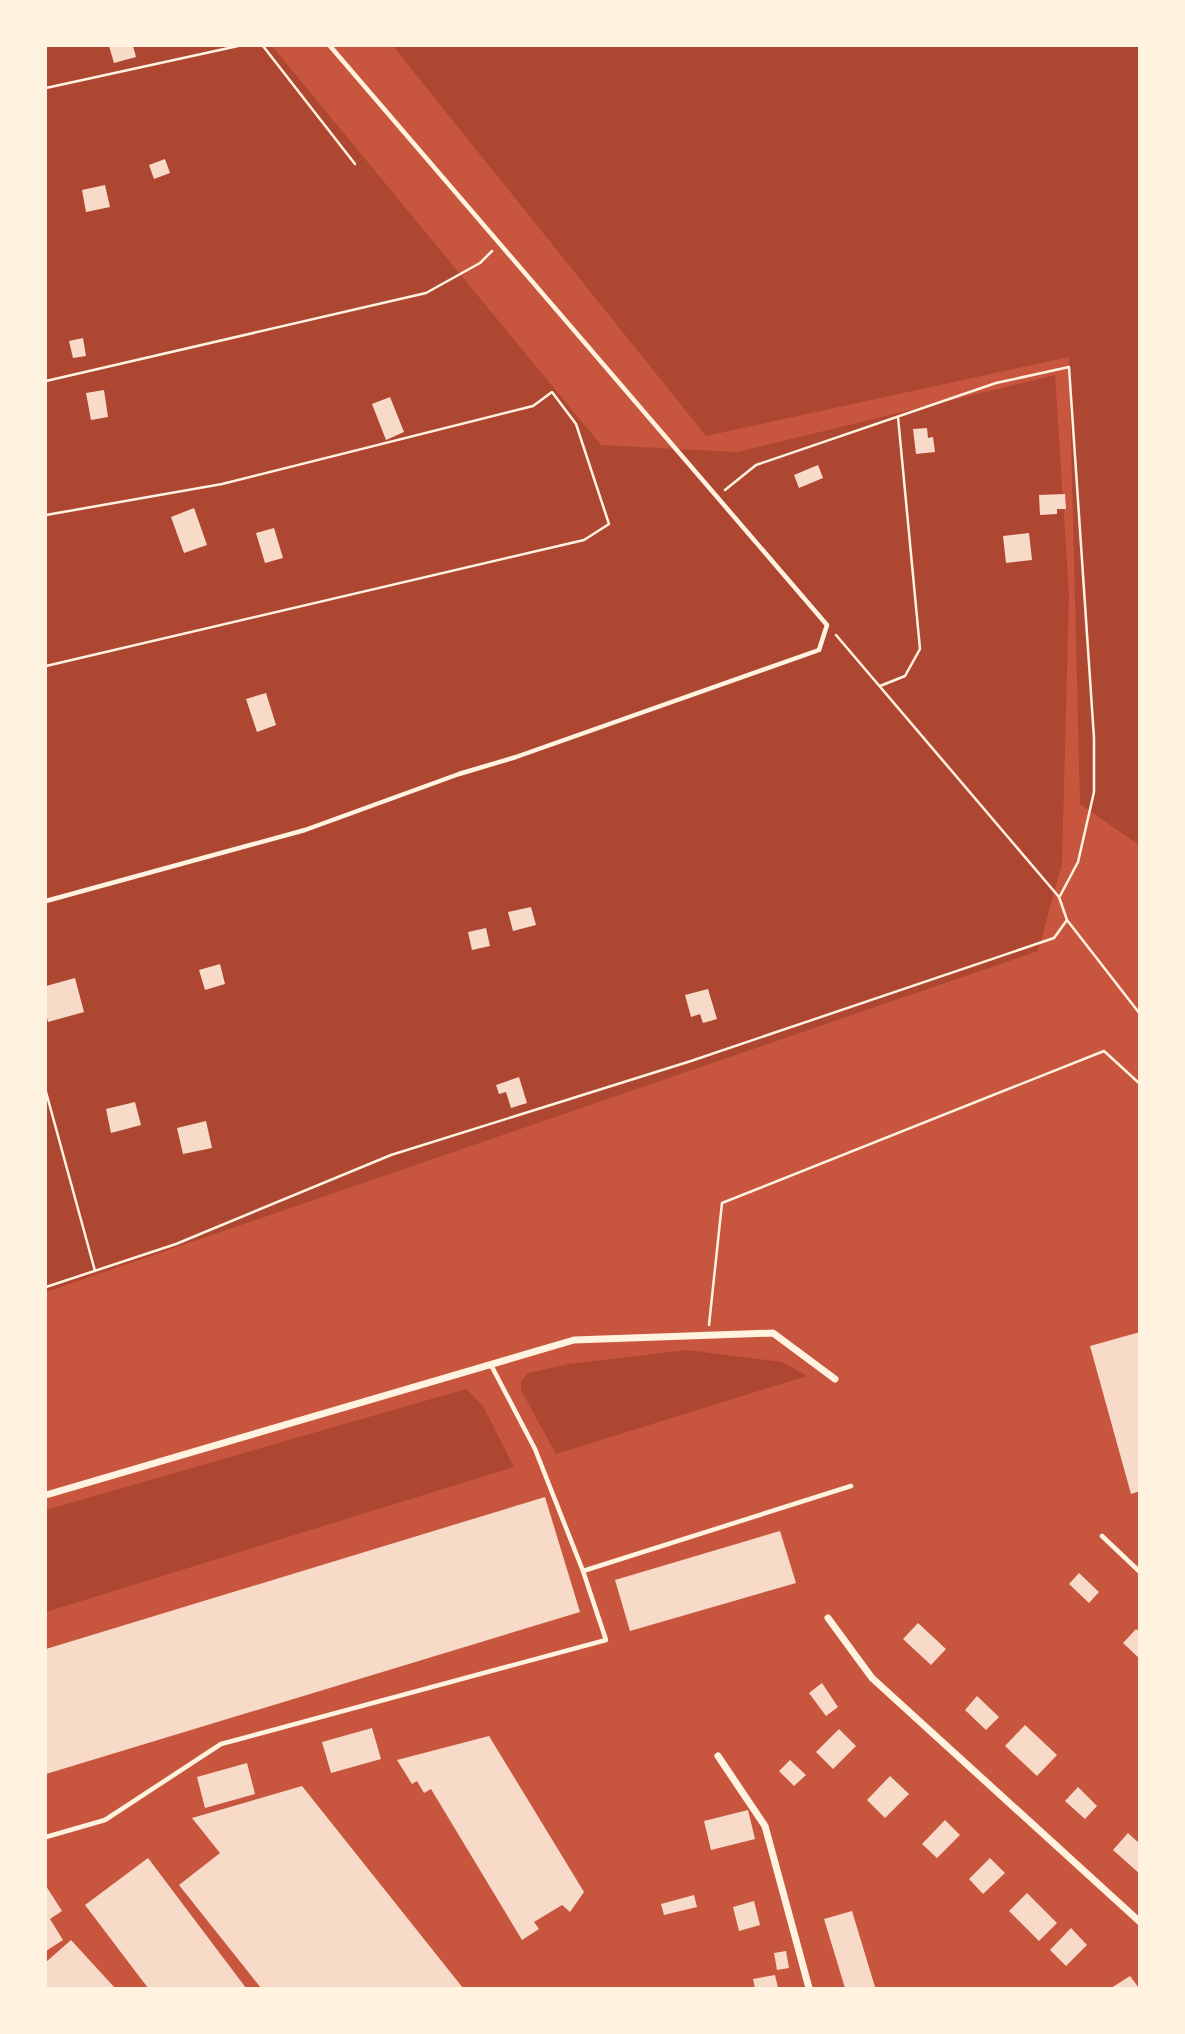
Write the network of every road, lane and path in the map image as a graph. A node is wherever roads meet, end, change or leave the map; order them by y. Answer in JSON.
{"nodes":[{"id":1,"x":238,"y":46,"type":"edge"},
{"id":2,"x":263,"y":46,"type":"edge"},
{"id":3,"x":330,"y":46,"type":"edge"},
{"id":4,"x":46,"y":88,"type":"edge"},
{"id":5,"x":355,"y":164,"type":"dead end"},
{"id":6,"x":500,"y":244,"type":"junction"},
{"id":7,"x":46,"y":381,"type":"edge"},
{"id":8,"x":898,"y":416,"type":"junction"},
{"id":9,"x":717,"y":496,"type":"junction"},
{"id":10,"x":46,"y":515,"type":"edge"},
{"id":11,"x":827,"y":625,"type":"junction"},
{"id":12,"x":46,"y":666,"type":"edge"},
{"id":13,"x":880,"y":686,"type":"junction"},
{"id":14,"x":1059,"y":897,"type":"junction"},
{"id":15,"x":46,"y":901,"type":"edge"},
{"id":16,"x":1067,"y":920,"type":"junction"},
{"id":17,"x":1139,"y":1014,"type":"edge"},
{"id":18,"x":1139,"y":1084,"type":"edge"},
{"id":19,"x":46,"y":1092,"type":"edge"},
{"id":20,"x":95,"y":1270,"type":"junction"},
{"id":21,"x":46,"y":1287,"type":"edge"},
{"id":22,"x":708,"y":1335,"type":"junction"},
{"id":23,"x":491,"y":1365,"type":"junction"},
{"id":24,"x":835,"y":1380,"type":"dead end"},
{"id":25,"x":851,"y":1486,"type":"dead end"},
{"id":26,"x":46,"y":1495,"type":"edge"},
{"id":27,"x":1102,"y":1536,"type":"dead end"},
{"id":28,"x":583,"y":1570,"type":"junction"},
{"id":29,"x":1139,"y":1572,"type":"edge"},
{"id":30,"x":828,"y":1618,"type":"dead end"},
{"id":31,"x":718,"y":1756,"type":"dead end"},
{"id":32,"x":46,"y":1837,"type":"edge"},
{"id":33,"x":1139,"y":1922,"type":"edge"},
{"id":34,"x":809,"y":1989,"type":"edge"}],
"edges":[{"from":1,"to":4,"type":"path"},
{"from":2,"to":5,"type":"path"},
{"from":3,"to":6,"type":"lane"},
{"from":6,"to":7,"type":"path"},
{"from":6,"to":9,"type":"lane"},
{"from":8,"to":9,"type":"path"},
{"from":8,"to":13,"type":"path"},
{"from":8,"to":14,"type":"path"},
{"from":9,"to":11,"type":"lane"},
{"from":10,"to":12,"type":"path"},
{"from":11,"to":13,"type":"path"},
{"from":11,"to":15,"type":"lane"},
{"from":13,"to":14,"type":"path"},
{"from":14,"to":16,"type":"path"},
{"from":16,"to":17,"type":"path"},
{"from":16,"to":20,"type":"path"},
{"from":18,"to":22,"type":"path"},
{"from":19,"to":20,"type":"path"},
{"from":20,"to":21,"type":"path"},
{"from":22,"to":23,"type":"street"},
{"from":22,"to":24,"type":"street"},
{"from":23,"to":26,"type":"street"},
{"from":23,"to":28,"type":"lane"},
{"from":25,"to":28,"type":"lane"},
{"from":27,"to":29,"type":"lane"},
{"from":28,"to":32,"type":"lane"},
{"from":30,"to":33,"type":"street"},
{"from":31,"to":34,"type":"street"}]}
